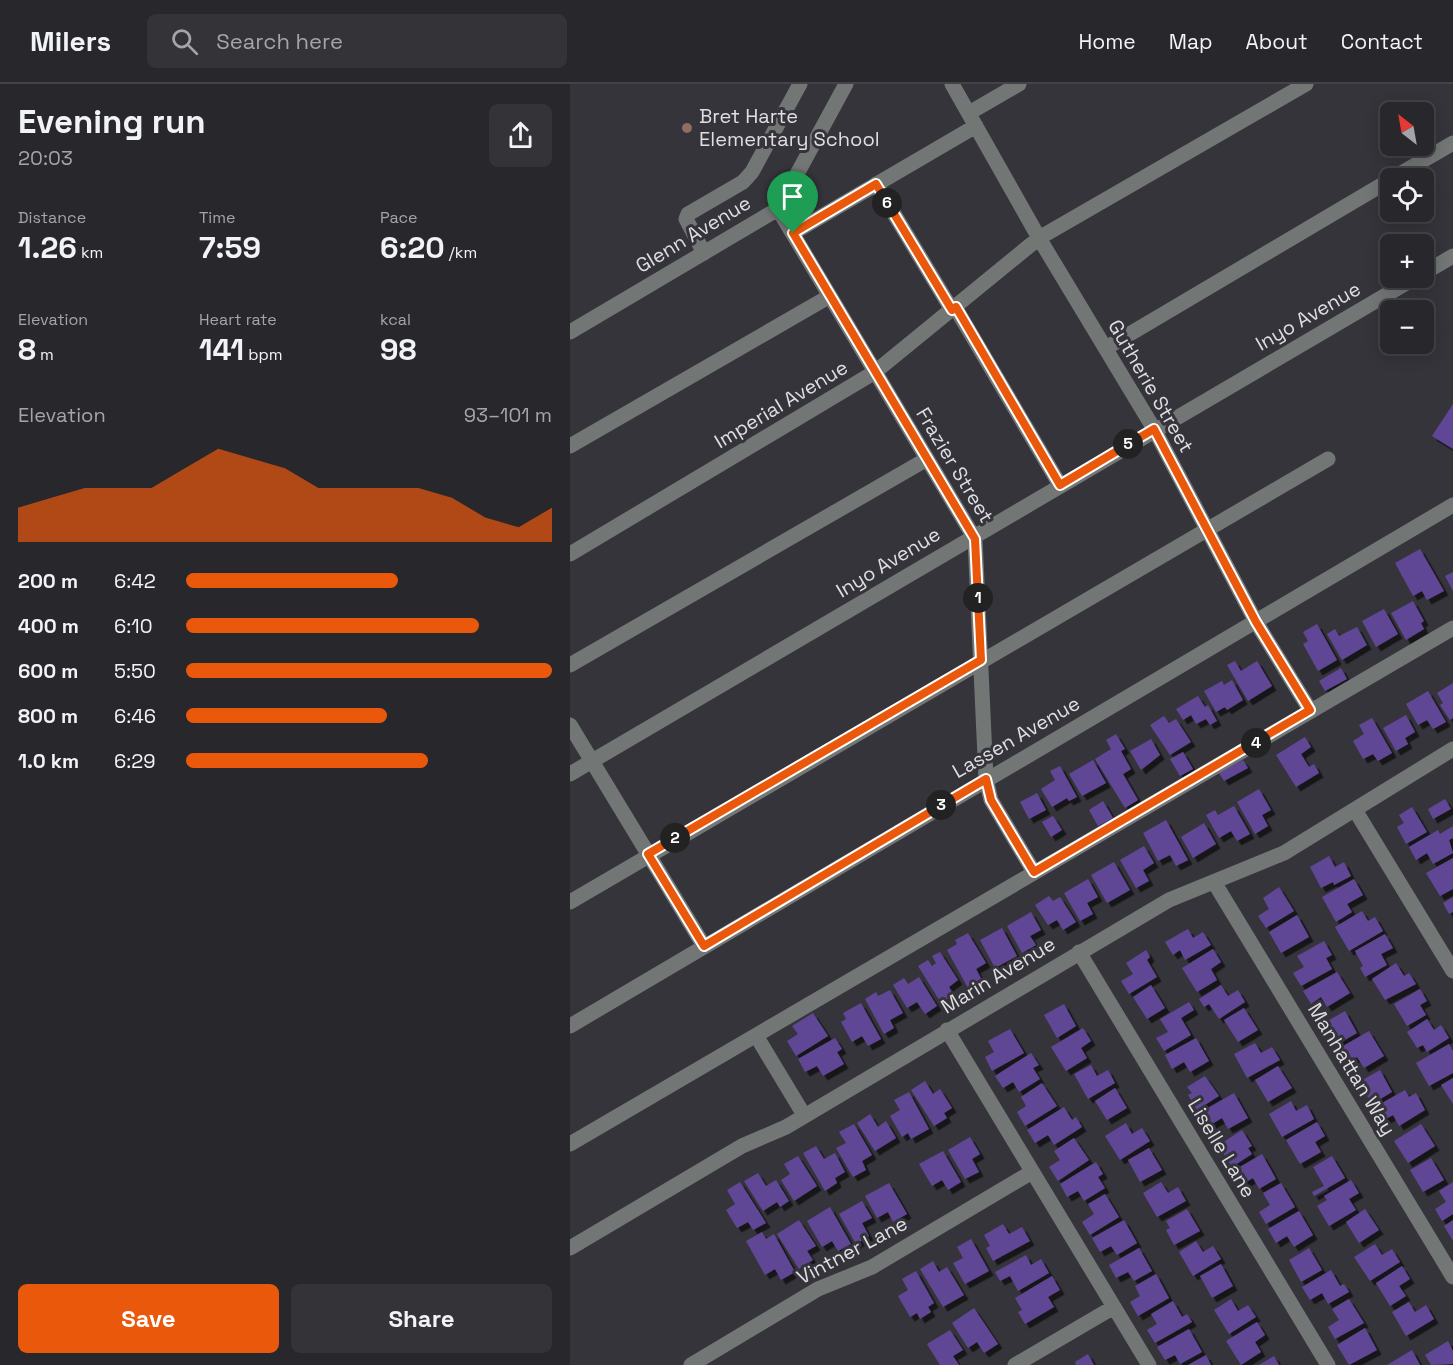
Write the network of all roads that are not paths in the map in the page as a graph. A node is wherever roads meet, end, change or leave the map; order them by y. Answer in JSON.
{"nodes":[{"id":1,"x":800,"y":84,"type":"edge"},
{"id":2,"x":846,"y":84,"type":"edge"},
{"id":3,"x":952,"y":84,"type":"edge"},
{"id":4,"x":1019,"y":84,"type":"edge"},
{"id":5,"x":1306,"y":84,"type":"edge"},
{"id":6,"x":972,"y":119,"type":"junction"},
{"id":7,"x":1453,"y":143,"type":"edge"},
{"id":8,"x":1410,"y":168,"type":"edge"},
{"id":9,"x":876,"y":184,"type":"junction"},
{"id":10,"x":1380,"y":186,"type":"edge"},
{"id":11,"x":778,"y":208,"type":"junction"},
{"id":12,"x":793,"y":233,"type":"junction"},
{"id":13,"x":1039,"y":238,"type":"junction"},
{"id":14,"x":704,"y":253,"type":"junction"},
{"id":15,"x":1453,"y":256,"type":"edge"},
{"id":16,"x":1434,"y":267,"type":"edge"},
{"id":17,"x":1398,"y":288,"type":"edge"},
{"id":18,"x":830,"y":296,"type":"junction"},
{"id":19,"x":954,"y":308,"type":"junction"},
{"id":20,"x":570,"y":332,"type":"edge"},
{"id":21,"x":1106,"y":348,"type":"junction"},
{"id":22,"x":875,"y":372,"type":"junction"},
{"id":23,"x":1154,"y":429,"type":"junction"},
{"id":24,"x":570,"y":446,"type":"edge"},
{"id":25,"x":927,"y":459,"type":"junction"},
{"id":26,"x":1328,"y":459,"type":"dead end"},
{"id":27,"x":1060,"y":485,"type":"junction"},
{"id":28,"x":1453,"y":505,"type":"edge"},
{"id":29,"x":1206,"y":528,"type":"junction"},
{"id":30,"x":973,"y":536,"type":"junction"},
{"id":31,"x":570,"y":554,"type":"edge"},
{"id":32,"x":1256,"y":622,"type":"junction"},
{"id":33,"x":1453,"y":628,"type":"edge"},
{"id":34,"x":981,"y":660,"type":"junction"},
{"id":35,"x":570,"y":664,"type":"edge"},
{"id":36,"x":1310,"y":710,"type":"junction"},
{"id":37,"x":570,"y":725,"type":"edge"},
{"id":38,"x":1453,"y":749,"type":"edge"},
{"id":39,"x":592,"y":761,"type":"junction"},
{"id":40,"x":570,"y":774,"type":"edge"},
{"id":41,"x":986,"y":779,"type":"junction"},
{"id":42,"x":1355,"y":810,"type":"junction"},
{"id":43,"x":648,"y":854,"type":"junction"},
{"id":44,"x":1034,"y":872,"type":"junction"},
{"id":45,"x":1214,"y":882,"type":"junction"},
{"id":46,"x":570,"y":902,"type":"edge"},
{"id":47,"x":704,"y":946,"type":"junction"},
{"id":48,"x":1079,"y":952,"type":"junction"},
{"id":49,"x":1453,"y":971,"type":"edge"},
{"id":50,"x":570,"y":1026,"type":"edge"},
{"id":51,"x":947,"y":1030,"type":"junction"},
{"id":52,"x":757,"y":1036,"type":"junction"},
{"id":53,"x":804,"y":1115,"type":"junction"},
{"id":54,"x":570,"y":1144,"type":"edge"},
{"id":55,"x":1032,"y":1172,"type":"junction"},
{"id":56,"x":570,"y":1248,"type":"edge"},
{"id":57,"x":1453,"y":1277,"type":"edge"},
{"id":58,"x":1114,"y":1307,"type":"junction"},
{"id":59,"x":691,"y":1365,"type":"edge"},
{"id":60,"x":1015,"y":1365,"type":"edge"},
{"id":61,"x":1149,"y":1365,"type":"edge"},
{"id":62,"x":1328,"y":1365,"type":"edge"}],
"edges":[{"from":1,"to":14,"type":"street"},
{"from":2,"to":11,"type":"street","name":"Glenn Avenue"},
{"from":3,"to":6,"type":"street","name":"Gutherie Street"},
{"from":4,"to":6,"type":"street"},
{"from":5,"to":13,"type":"street","name":"Imperial Avenue"},
{"from":6,"to":9,"type":"street"},
{"from":6,"to":13,"type":"street","name":"Gutherie Street"},
{"from":7,"to":8,"type":"street"},
{"from":9,"to":12,"type":"street"},
{"from":9,"to":19,"type":"street"},
{"from":10,"to":21,"type":"street"},
{"from":11,"to":12,"type":"street","name":"Frazier Street"},
{"from":11,"to":14,"type":"street","name":"Glenn Avenue"},
{"from":12,"to":18,"type":"street","name":"Frazier Street"},
{"from":13,"to":19,"type":"street","name":"Imperial Avenue"},
{"from":13,"to":21,"type":"street","name":"Gutherie Street"},
{"from":14,"to":20,"type":"street","name":"Glenn Avenue"},
{"from":15,"to":16,"type":"street"},
{"from":17,"to":23,"type":"street","name":"Inyo Avenue"},
{"from":18,"to":22,"type":"street","name":"Frazier Street"},
{"from":18,"to":24,"type":"street"},
{"from":19,"to":22,"type":"street","name":"Imperial Avenue"},
{"from":19,"to":27,"type":"street"},
{"from":21,"to":23,"type":"street","name":"Gutherie Street"},
{"from":22,"to":25,"type":"street","name":"Frazier Street"},
{"from":22,"to":31,"type":"street","name":"Imperial Avenue"},
{"from":23,"to":27,"type":"street","name":"Inyo Avenue"},
{"from":23,"to":29,"type":"street","name":"Gutherie Street"},
{"from":25,"to":30,"type":"street","name":"Frazier Street"},
{"from":25,"to":35,"type":"street"},
{"from":26,"to":29,"type":"street"},
{"from":27,"to":30,"type":"street","name":"Inyo Avenue"},
{"from":28,"to":32,"type":"street","name":"Lassen Avenue"},
{"from":29,"to":32,"type":"street","name":"Gutherie Street"},
{"from":29,"to":34,"type":"street"},
{"from":30,"to":34,"type":"street","name":"Frazier Street"},
{"from":30,"to":39,"type":"street","name":"Inyo Avenue"},
{"from":32,"to":36,"type":"street","name":"Gutherie Street"},
{"from":32,"to":41,"type":"street","name":"Lassen Avenue"},
{"from":33,"to":36,"type":"street"},
{"from":34,"to":41,"type":"street","name":"Frazier Street"},
{"from":34,"to":43,"type":"street"},
{"from":36,"to":44,"type":"street"},
{"from":37,"to":39,"type":"street"},
{"from":38,"to":42,"type":"street","name":"Marin Avenue"},
{"from":39,"to":40,"type":"street","name":"Inyo Avenue"},
{"from":39,"to":43,"type":"street"},
{"from":41,"to":44,"type":"street","name":"Frazier Street"},
{"from":41,"to":47,"type":"street","name":"Lassen Avenue"},
{"from":42,"to":45,"type":"street","name":"Marin Avenue"},
{"from":42,"to":49,"type":"street"},
{"from":43,"to":46,"type":"street"},
{"from":43,"to":47,"type":"street"},
{"from":44,"to":52,"type":"street"},
{"from":45,"to":48,"type":"street","name":"Marin Avenue"},
{"from":45,"to":57,"type":"street","name":"Manhattan Way"},
{"from":47,"to":50,"type":"street","name":"Lassen Avenue"},
{"from":48,"to":51,"type":"street","name":"Marin Avenue"},
{"from":48,"to":62,"type":"street","name":"Liselle Lane"},
{"from":51,"to":53,"type":"street","name":"Marin Avenue"},
{"from":51,"to":55,"type":"street"},
{"from":52,"to":53,"type":"street"},
{"from":52,"to":54,"type":"street"},
{"from":53,"to":56,"type":"street","name":"Marin Avenue"},
{"from":55,"to":58,"type":"street"},
{"from":55,"to":59,"type":"street","name":"Vintner Lane"},
{"from":58,"to":60,"type":"street"},
{"from":58,"to":61,"type":"street"}]}
